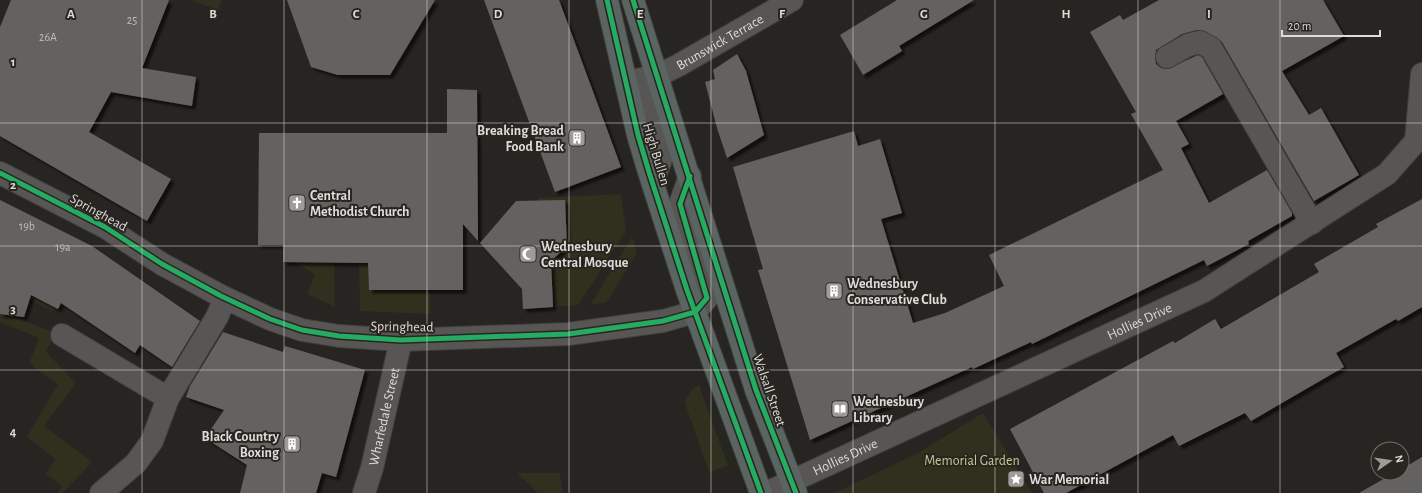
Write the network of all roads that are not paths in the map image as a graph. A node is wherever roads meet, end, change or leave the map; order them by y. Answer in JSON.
{"nodes":[{"id":1,"x":607,"y":0,"type":"edge"},
{"id":2,"x":633,"y":0,"type":"edge"},
{"id":3,"x":792,"y":0,"type":"edge"},
{"id":4,"x":1167,"y":57,"type":"dead end"},
{"id":5,"x":1422,"y":74,"type":"edge"},
{"id":6,"x":643,"y":79,"type":"junction"},
{"id":7,"x":0,"y":172,"type":"edge"},
{"id":8,"x":690,"y":176,"type":"junction"},
{"id":9,"x":1312,"y":223,"type":"junction"},
{"id":10,"x":724,"y":293,"type":"joint"},
{"id":11,"x":225,"y":298,"type":"junction"},
{"id":12,"x":694,"y":312,"type":"junction"},
{"id":13,"x":62,"y":336,"type":"dead end"},
{"id":14,"x":401,"y":340,"type":"junction"},
{"id":15,"x":168,"y":398,"type":"junction"},
{"id":16,"x":778,"y":490,"type":"edge"},
{"id":17,"x":101,"y":493,"type":"edge"},
{"id":18,"x":364,"y":493,"type":"edge"}],
"edges":[{"from":1,"to":6,"type":"highway","name":"High Bullen"},
{"from":2,"to":6,"type":"highway","name":"High Bullen"},
{"from":3,"to":6,"type":"street","name":"Brunswick Terrace"},
{"from":4,"to":9,"type":"street"},
{"from":5,"to":9,"type":"street","name":"Hollies Drive"},
{"from":6,"to":8,"type":"highway","name":"High Bullen"},
{"from":6,"to":12,"type":"highway","name":"High Bullen"},
{"from":7,"to":11,"type":"street","name":"Springhead"},
{"from":8,"to":10,"type":"highway","name":"High Bullen"},
{"from":8,"to":12,"type":"street"},
{"from":9,"to":16,"type":"street","name":"Hollies Drive"},
{"from":10,"to":16,"type":"highway","name":"Walsall Street"},
{"from":11,"to":14,"type":"street","name":"Springhead"},
{"from":11,"to":15,"type":"street"},
{"from":12,"to":14,"type":"street","name":"Springhead"},
{"from":12,"to":16,"type":"highway"},
{"from":13,"to":15,"type":"street"},
{"from":14,"to":18,"type":"street","name":"Wharfedale Street"},
{"from":15,"to":17,"type":"street"}]}
